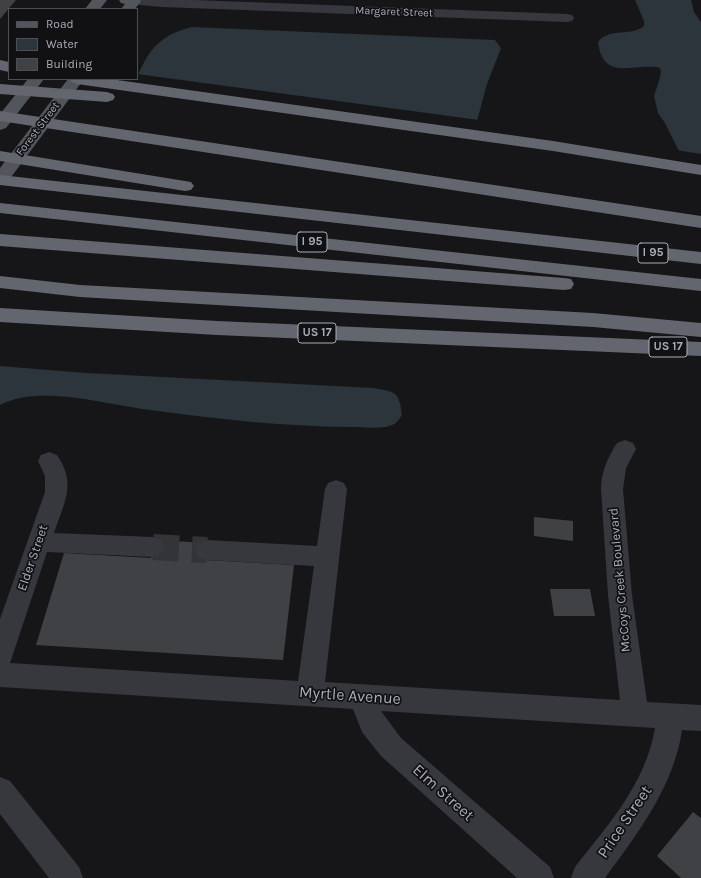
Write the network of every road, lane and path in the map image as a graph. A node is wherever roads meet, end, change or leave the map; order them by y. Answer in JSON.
{"nodes":[{"id":1,"x":100,"y":0,"type":"edge"},
{"id":2,"x":130,"y":2,"type":"edge"},
{"id":3,"x":93,"y":8,"type":"edge"},
{"id":4,"x":567,"y":18,"type":"dead end"},
{"id":5,"x":35,"y":80,"type":"edge"},
{"id":6,"x":75,"y":80,"type":"edge"},
{"id":7,"x":83,"y":80,"type":"edge"},
{"id":8,"x":0,"y":90,"type":"edge"},
{"id":9,"x":290,"y":109,"type":"junction"},
{"id":10,"x":2,"y":119,"type":"edge"},
{"id":11,"x":43,"y":123,"type":"junction"},
{"id":12,"x":0,"y":156,"type":"edge"},
{"id":13,"x":701,"y":170,"type":"edge"},
{"id":14,"x":0,"y":180,"type":"edge"},
{"id":15,"x":5,"y":208,"type":"edge"},
{"id":16,"x":701,"y":222,"type":"edge"},
{"id":17,"x":6,"y":240,"type":"edge"},
{"id":18,"x":605,"y":247,"type":"junction"},
{"id":19,"x":701,"y":258,"type":"edge"},
{"id":20,"x":0,"y":282,"type":"edge"},
{"id":21,"x":616,"y":282,"type":"junction"},
{"id":22,"x":701,"y":285,"type":"edge"},
{"id":23,"x":701,"y":297,"type":"edge"},
{"id":24,"x":0,"y":315,"type":"edge"},
{"id":25,"x":701,"y":330,"type":"edge"},
{"id":26,"x":701,"y":349,"type":"edge"},
{"id":27,"x":625,"y":449,"type":"dead end"},
{"id":28,"x":49,"y":461,"type":"dead end"},
{"id":29,"x":336,"y":489,"type":"dead end"},
{"id":30,"x":39,"y":542,"type":"junction"},
{"id":31,"x":154,"y":547,"type":"tunnel mouth"},
{"id":32,"x":207,"y":550,"type":"tunnel mouth"},
{"id":33,"x":328,"y":557,"type":"junction"},
{"id":34,"x":0,"y":656,"type":"edge"},
{"id":35,"x":0,"y":675,"type":"edge"},
{"id":36,"x":310,"y":694,"type":"junction"},
{"id":37,"x":362,"y":697,"type":"junction"},
{"id":38,"x":635,"y":714,"type":"junction"},
{"id":39,"x":670,"y":716,"type":"junction"},
{"id":40,"x":701,"y":718,"type":"edge"},
{"id":41,"x":0,"y":791,"type":"edge"},
{"id":42,"x":68,"y":878,"type":"edge"},
{"id":43,"x":539,"y":878,"type":"edge"},
{"id":44,"x":586,"y":878,"type":"edge"}],
"edges":[{"from":1,"to":3,"type":"main road"},
{"from":2,"to":4,"type":"street","name":"Margaret Street"},
{"from":5,"to":10,"type":"main road"},
{"from":6,"to":11,"type":"main road","name":"Forest Street"},
{"from":7,"to":9,"type":"highway"},
{"from":8,"to":9,"type":"highway"},
{"from":9,"to":13,"type":"highway"},
{"from":10,"to":11,"type":"highway"},
{"from":11,"to":14,"type":"main road","name":"Forest Street"},
{"from":11,"to":16,"type":"highway"},
{"from":12,"to":18,"type":"highway"},
{"from":14,"to":18,"type":"highway","number":"I 95"},
{"from":15,"to":21,"type":"highway","number":"I 95"},
{"from":17,"to":21,"type":"highway"},
{"from":18,"to":19,"type":"highway","number":"I 95"},
{"from":20,"to":25,"type":"highway"},
{"from":21,"to":22,"type":"highway","number":"I 95"},
{"from":21,"to":23,"type":"highway"},
{"from":24,"to":26,"type":"highway","number":"US 17"},
{"from":27,"to":38,"type":"street","name":"McCoys Creek Boulevard"},
{"from":28,"to":30,"type":"street","name":"Elder Street"},
{"from":29,"to":33,"type":"street"},
{"from":30,"to":31,"type":"street"},
{"from":30,"to":34,"type":"street","name":"Elder Street"},
{"from":32,"to":33,"type":"street"},
{"from":33,"to":36,"type":"street"},
{"from":35,"to":36,"type":"street","name":"Myrtle Avenue"},
{"from":36,"to":37,"type":"street","name":"Myrtle Avenue"},
{"from":37,"to":38,"type":"street","name":"Myrtle Avenue"},
{"from":37,"to":43,"type":"street","name":"Elm Street"},
{"from":38,"to":39,"type":"street","name":"Myrtle Avenue"},
{"from":39,"to":40,"type":"street","name":"Myrtle Avenue"},
{"from":39,"to":44,"type":"street","name":"Price Street"},
{"from":41,"to":42,"type":"street"}]}
